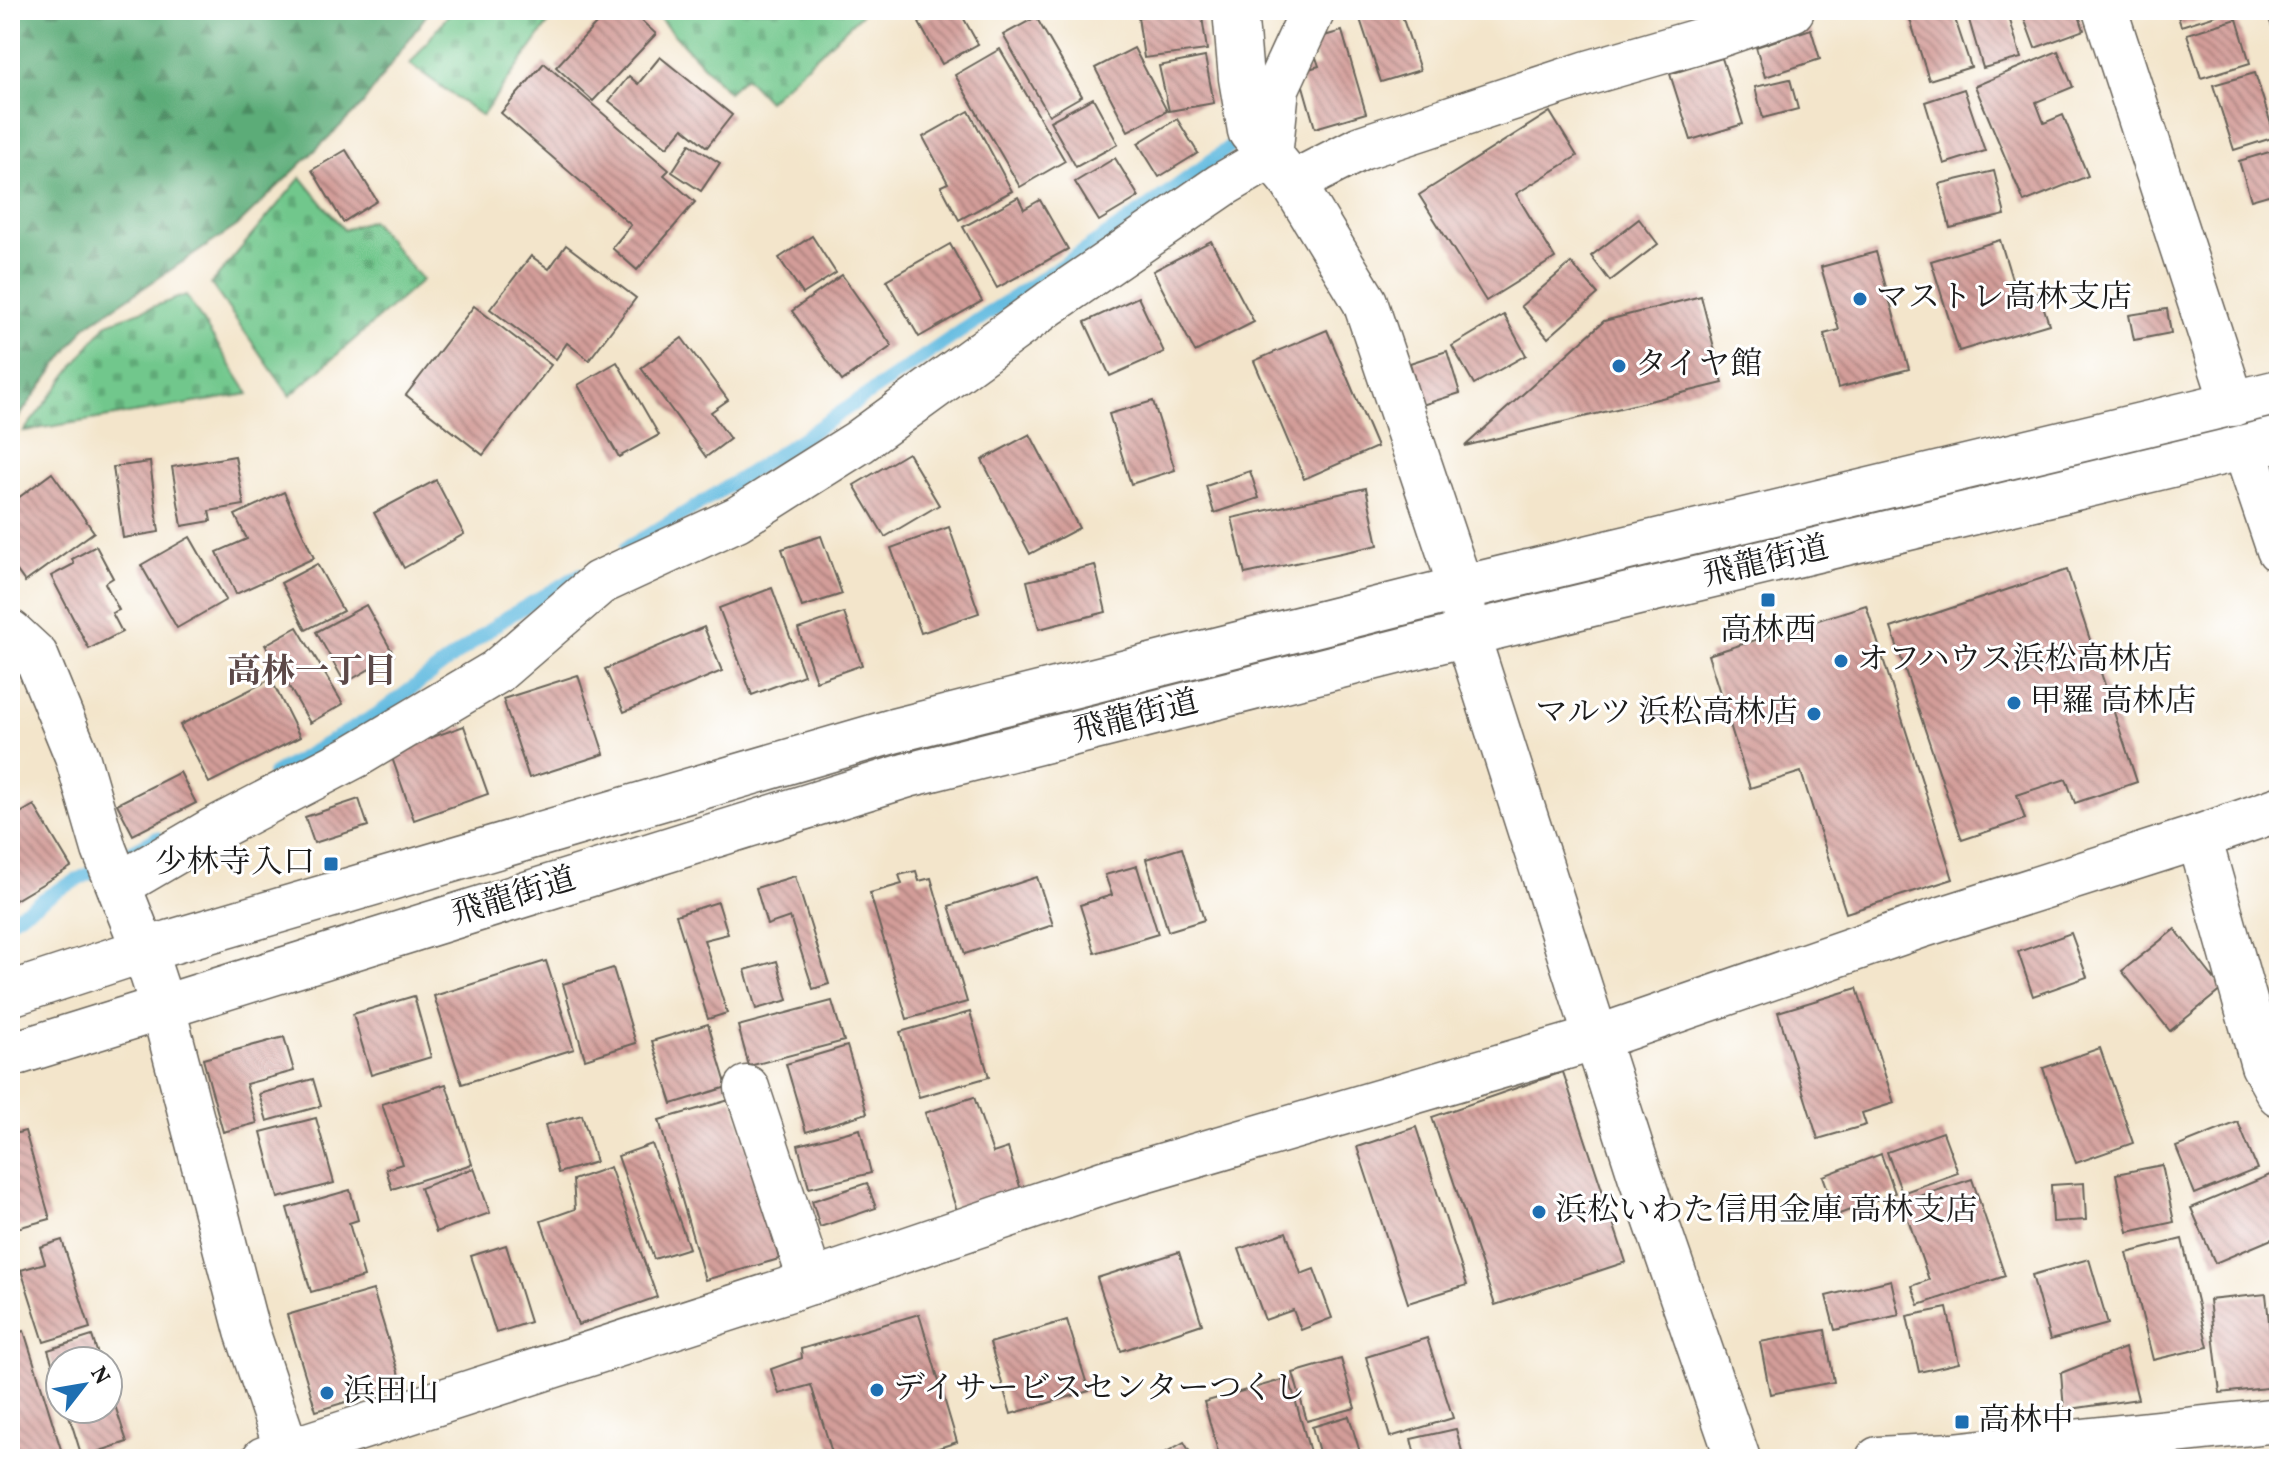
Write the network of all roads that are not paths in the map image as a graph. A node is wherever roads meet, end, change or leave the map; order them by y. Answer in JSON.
{"nodes":[{"id":1,"x":1235,"y":10,"type":"edge"},
{"id":2,"x":1313,"y":10,"type":"edge"},
{"id":3,"x":1792,"y":10,"type":"edge"},
{"id":4,"x":2105,"y":10,"type":"edge"},
{"id":5,"x":1271,"y":157,"type":"junction"},
{"id":6,"x":2279,"y":392,"type":"edge"},
{"id":7,"x":2233,"y":404,"type":"junction"},
{"id":8,"x":2262,"y":444,"type":"edge"},
{"id":9,"x":2279,"y":550,"type":"edge"},
{"id":10,"x":1461,"y":588,"type":"junction"},
{"id":11,"x":10,"y":632,"type":"edge"},
{"id":12,"x":1467,"y":634,"type":"junction"},
{"id":13,"x":2279,"y":809,"type":"edge"},
{"id":14,"x":2199,"y":837,"type":"junction"},
{"id":15,"x":112,"y":869,"type":"junction"},
{"id":16,"x":144,"y":950,"type":"junction"},
{"id":17,"x":10,"y":994,"type":"edge"},
{"id":18,"x":163,"y":1008,"type":"junction"},
{"id":19,"x":1597,"y":1038,"type":"junction"},
{"id":20,"x":10,"y":1055,"type":"edge"},
{"id":21,"x":747,"y":1088,"type":"dead end"},
{"id":22,"x":2279,"y":1094,"type":"edge"},
{"id":23,"x":811,"y":1282,"type":"junction"},
{"id":24,"x":2279,"y":1420,"type":"edge"},
{"id":25,"x":2165,"y":1446,"type":"edge"},
{"id":26,"x":281,"y":1456,"type":"edge"},
{"id":27,"x":1738,"y":1459,"type":"edge"},
{"id":28,"x":1878,"y":1459,"type":"edge"}],
"edges":[{"from":1,"to":5,"type":"main road"},
{"from":2,"to":5,"type":"main road"},
{"from":3,"to":5,"type":"main road"},
{"from":4,"to":7,"type":"main road"},
{"from":5,"to":10,"type":"main road"},
{"from":5,"to":15,"type":"main road"},
{"from":6,"to":7,"type":"main road","name":"飛龍街道"},
{"from":7,"to":10,"type":"main road","name":"飛龍街道"},
{"from":8,"to":9,"type":"main road"},
{"from":8,"to":12,"type":"main road","name":"飛龍街道"},
{"from":10,"to":12,"type":"main road"},
{"from":10,"to":16,"type":"main road","name":"飛龍街道"},
{"from":11,"to":15,"type":"main road"},
{"from":12,"to":18,"type":"main road","name":"飛龍街道"},
{"from":12,"to":19,"type":"main road"},
{"from":13,"to":14,"type":"main road"},
{"from":14,"to":19,"type":"main road"},
{"from":14,"to":22,"type":"main road"},
{"from":15,"to":16,"type":"main road"},
{"from":16,"to":17,"type":"main road","name":"飛龍街道"},
{"from":16,"to":18,"type":"main road"},
{"from":18,"to":20,"type":"main road","name":"飛龍街道"},
{"from":18,"to":26,"type":"main road"},
{"from":19,"to":23,"type":"main road"},
{"from":19,"to":27,"type":"main road"},
{"from":21,"to":23,"type":"main road"},
{"from":23,"to":26,"type":"main road"},
{"from":24,"to":25,"type":"main road"},
{"from":25,"to":28,"type":"main road"}]}
